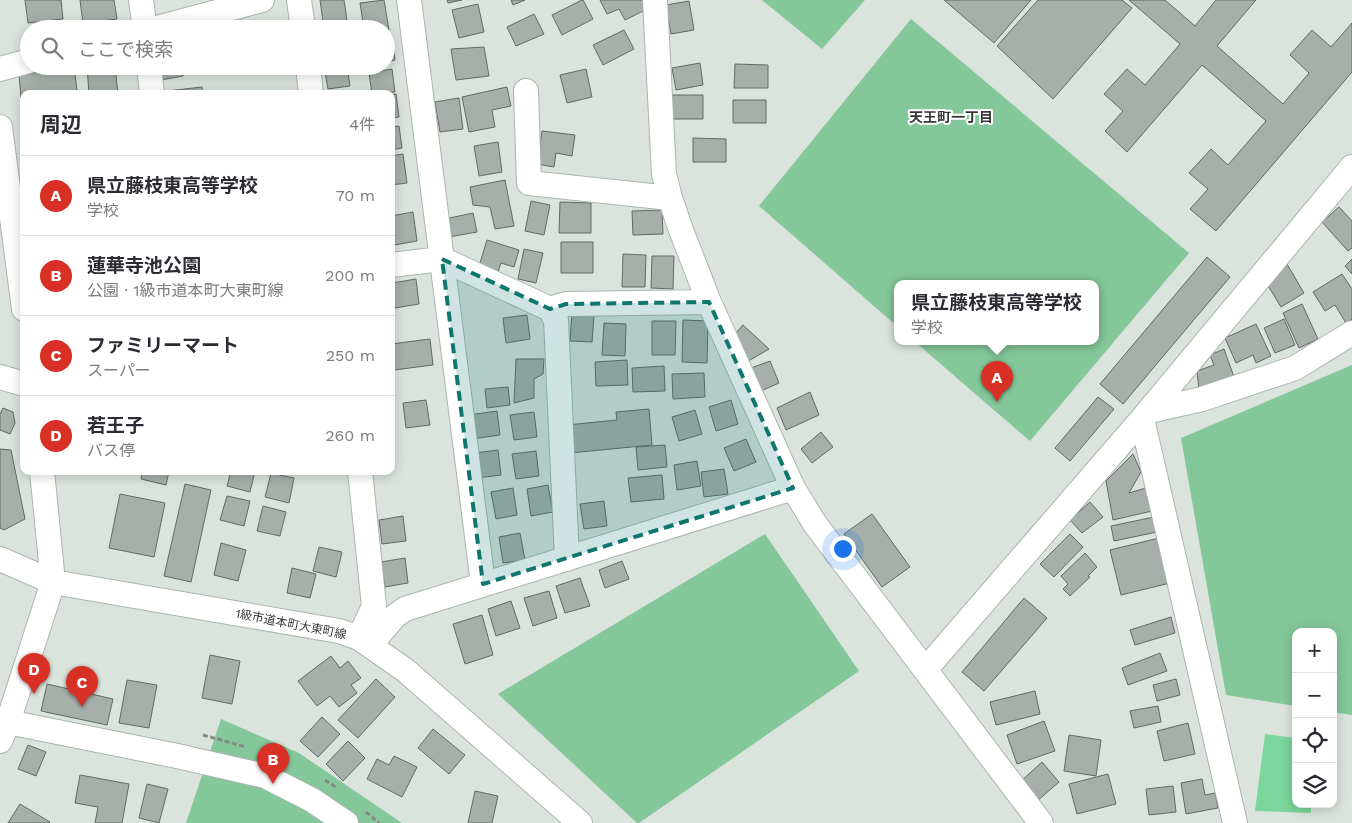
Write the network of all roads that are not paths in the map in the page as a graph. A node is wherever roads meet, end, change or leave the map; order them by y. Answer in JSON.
{"nodes":[{"id":1,"x":141,"y":0,"type":"edge"},
{"id":2,"x":262,"y":0,"type":"edge"},
{"id":3,"x":299,"y":0,"type":"edge"},
{"id":4,"x":409,"y":0,"type":"edge"},
{"id":5,"x":655,"y":0,"type":"edge"},
{"id":6,"x":144,"y":20,"type":"edge"},
{"id":7,"x":187,"y":20,"type":"edge"},
{"id":8,"x":302,"y":20,"type":"edge"},
{"id":9,"x":20,"y":63,"type":"edge"},
{"id":10,"x":0,"y":69,"type":"edge"},
{"id":11,"x":150,"y":75,"type":"edge"},
{"id":12,"x":309,"y":75,"type":"edge"},
{"id":13,"x":152,"y":90,"type":"edge"},
{"id":14,"x":311,"y":90,"type":"edge"},
{"id":15,"x":526,"y":91,"type":"dead end"},
{"id":16,"x":0,"y":127,"type":"edge"},
{"id":17,"x":1352,"y":167,"type":"edge"},
{"id":18,"x":670,"y":198,"type":"junction"},
{"id":19,"x":442,"y":259,"type":"junction"},
{"id":20,"x":395,"y":265,"type":"edge"},
{"id":21,"x":20,"y":279,"type":"edge"},
{"id":22,"x":709,"y":302,"type":"junction"},
{"id":23,"x":550,"y":309,"type":"junction"},
{"id":24,"x":1352,"y":333,"type":"edge"},
{"id":25,"x":0,"y":377,"type":"edge"},
{"id":26,"x":20,"y":383,"type":"edge"},
{"id":27,"x":1146,"y":415,"type":"junction"},
{"id":28,"x":42,"y":475,"type":"edge"},
{"id":29,"x":360,"y":475,"type":"edge"},
{"id":30,"x":793,"y":488,"type":"junction"},
{"id":31,"x":0,"y":559,"type":"edge"},
{"id":32,"x":567,"y":559,"type":"junction"},
{"id":33,"x":53,"y":582,"type":"junction"},
{"id":34,"x":482,"y":584,"type":"junction"},
{"id":35,"x":365,"y":641,"type":"junction"},
{"id":36,"x":925,"y":670,"type":"junction"},
{"id":37,"x":4,"y":732,"type":"edge"},
{"id":38,"x":346,"y":823,"type":"edge"},
{"id":39,"x":580,"y":823,"type":"edge"},
{"id":40,"x":1041,"y":823,"type":"edge"},
{"id":41,"x":1233,"y":823,"type":"edge"},
{"id":42,"x":1240,"y":823,"type":"edge"}],
"edges":[{"from":1,"to":6,"type":"street"},
{"from":2,"to":7,"type":"street"},
{"from":3,"to":8,"type":"street"},
{"from":4,"to":19,"type":"street"},
{"from":5,"to":18,"type":"street"},
{"from":9,"to":10,"type":"street"},
{"from":11,"to":13,"type":"street"},
{"from":12,"to":14,"type":"street"},
{"from":15,"to":18,"type":"street"},
{"from":16,"to":21,"type":"street"},
{"from":17,"to":27,"type":"street"},
{"from":18,"to":22,"type":"street"},
{"from":19,"to":20,"type":"street"},
{"from":19,"to":23,"type":"street"},
{"from":19,"to":34,"type":"street"},
{"from":22,"to":23,"type":"street"},
{"from":22,"to":30,"type":"street"},
{"from":23,"to":32,"type":"street"},
{"from":24,"to":27,"type":"street"},
{"from":25,"to":26,"type":"street"},
{"from":27,"to":36,"type":"street"},
{"from":27,"to":41,"type":"street"},
{"from":28,"to":33,"type":"street"},
{"from":29,"to":35,"type":"street"},
{"from":30,"to":32,"type":"street"},
{"from":30,"to":36,"type":"street"},
{"from":31,"to":33,"type":"street","name":"1級市道本町大東町線"},
{"from":32,"to":34,"type":"street"},
{"from":33,"to":35,"type":"street","name":"1級市道本町大東町線"},
{"from":33,"to":37,"type":"street"},
{"from":34,"to":35,"type":"street"},
{"from":35,"to":39,"type":"street","name":"1級市道本町大東町線"},
{"from":36,"to":40,"type":"street"},
{"from":37,"to":38,"type":"street"},
{"from":41,"to":42,"type":"street"}]}
